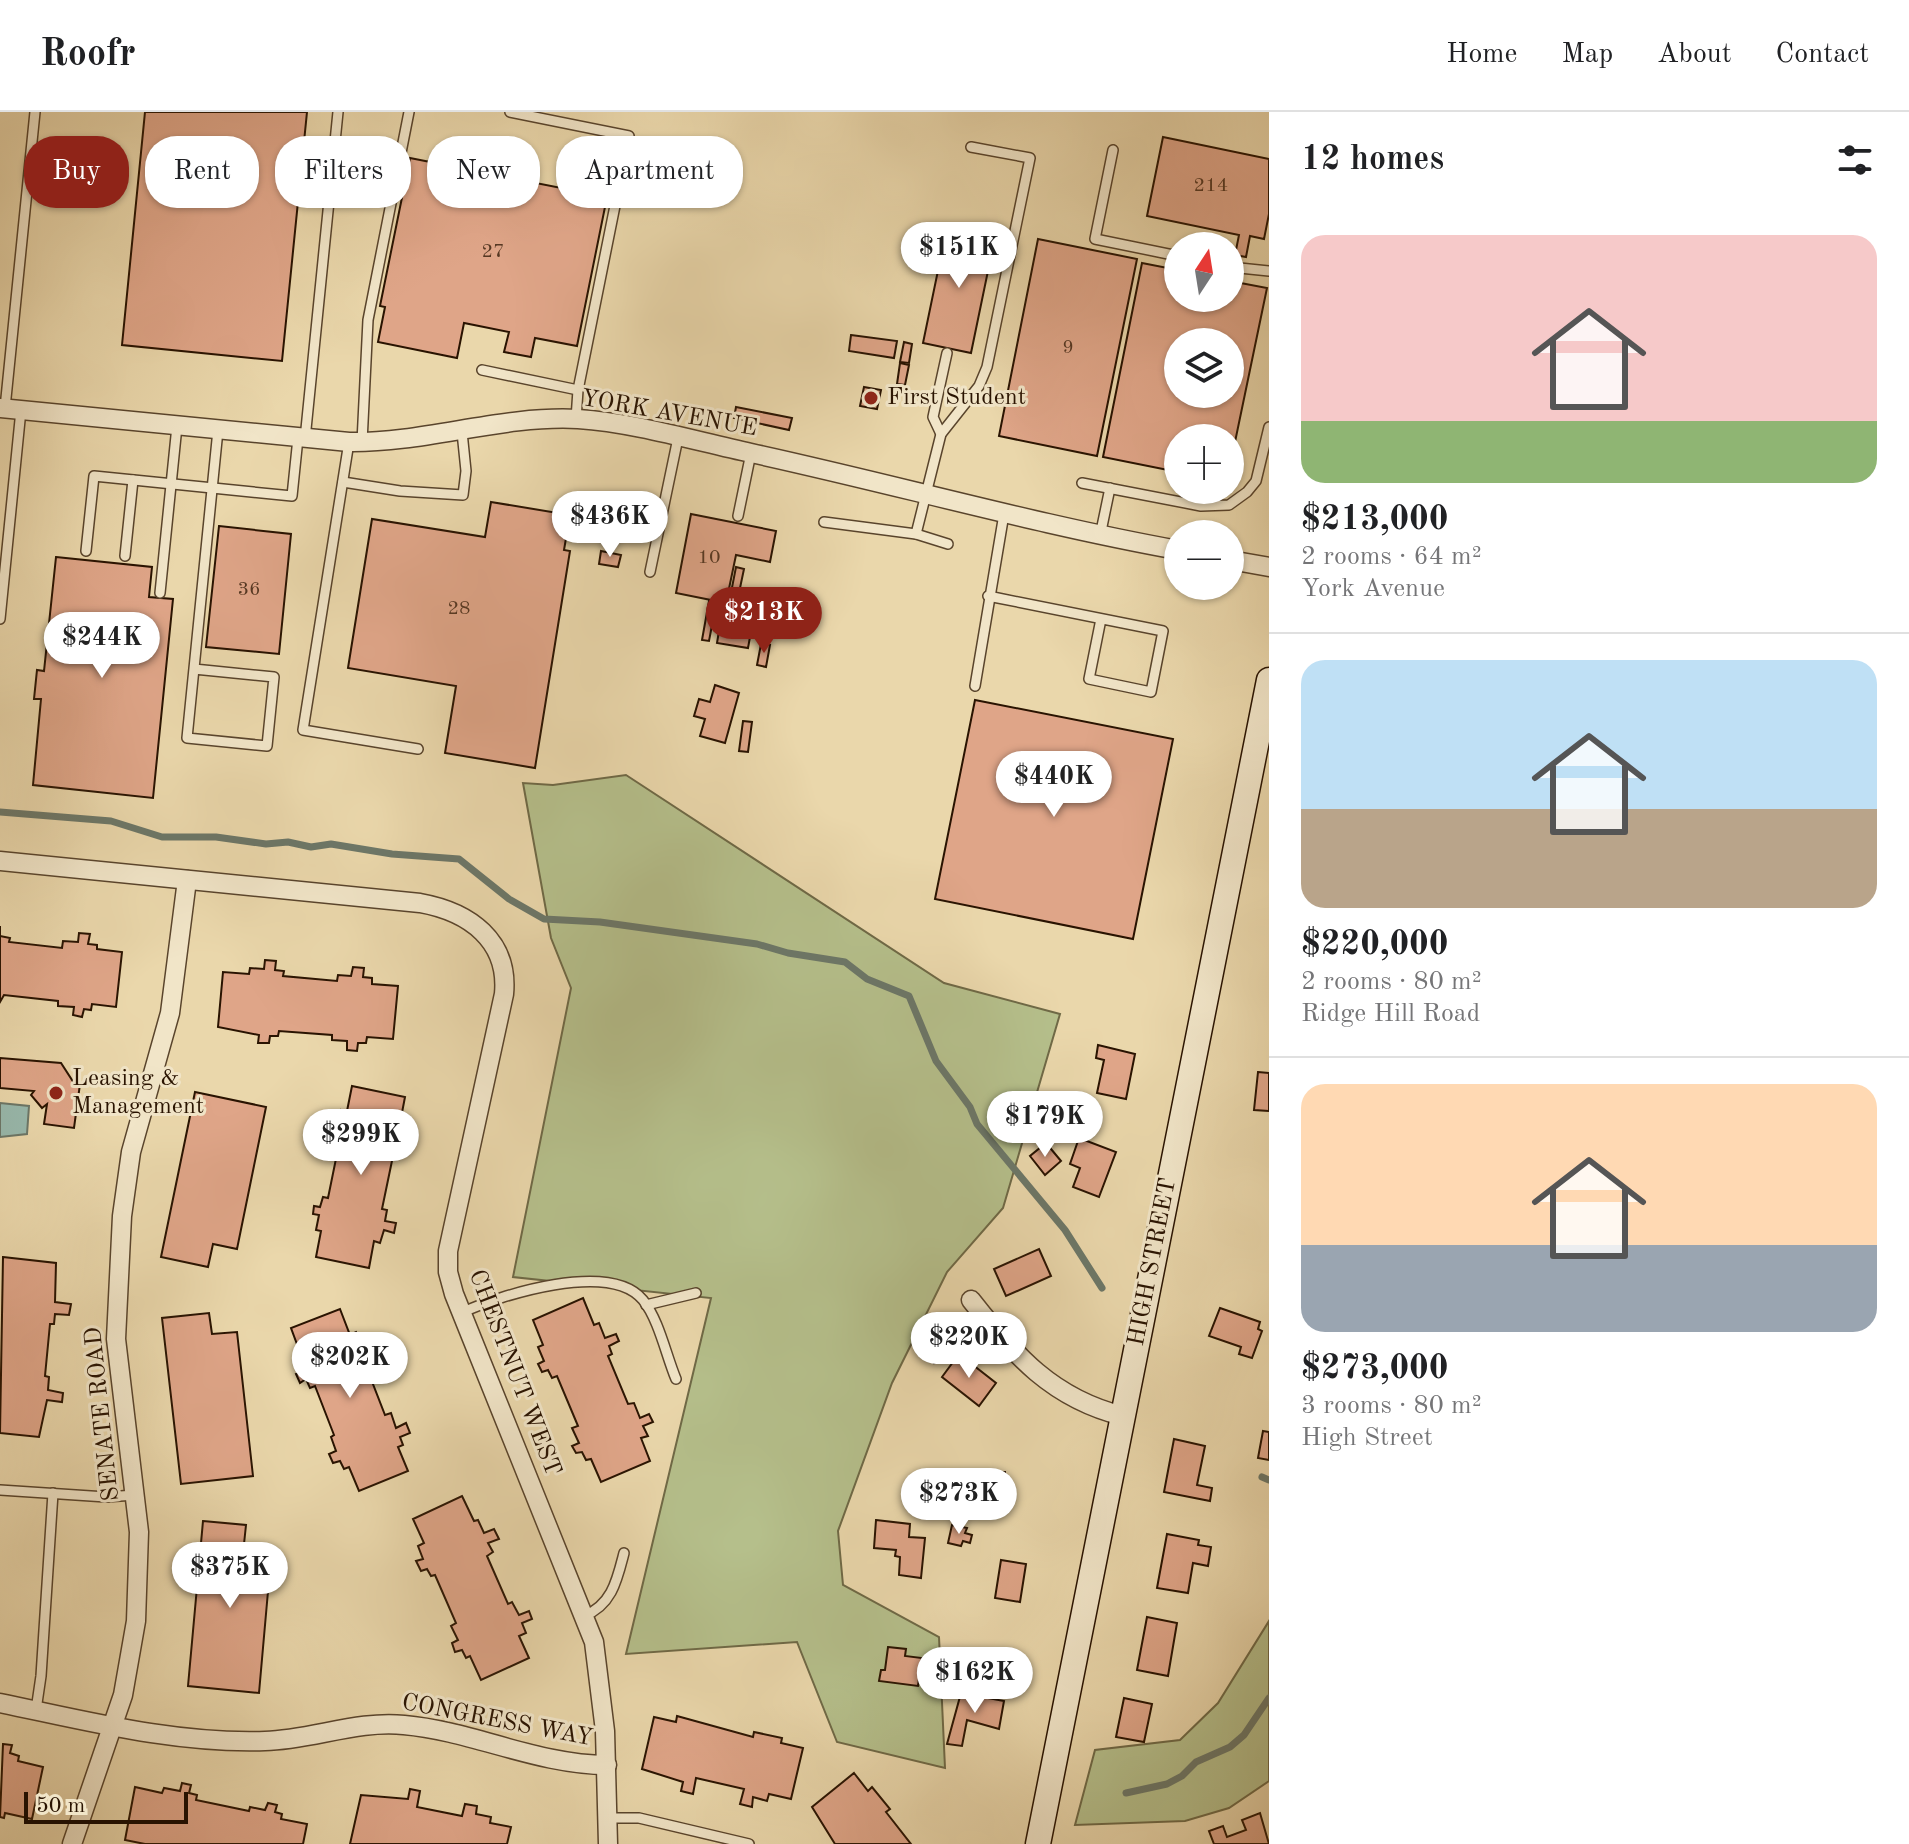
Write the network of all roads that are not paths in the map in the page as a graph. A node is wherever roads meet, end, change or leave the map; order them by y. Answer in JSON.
{"nodes":[{"id":1,"x":35,"y":112,"type":"edge"},
{"id":2,"x":338,"y":112,"type":"edge"},
{"id":3,"x":409,"y":112,"type":"edge"},
{"id":4,"x":510,"y":112,"type":"edge"},
{"id":5,"x":971,"y":147,"type":"dead end"},
{"id":6,"x":1113,"y":150,"type":"dead end"},
{"id":7,"x":1164,"y":253,"type":"edge"},
{"id":8,"x":1244,"y":268,"type":"edge"},
{"id":9,"x":1269,"y":271,"type":"edge"},
{"id":10,"x":947,"y":353,"type":"dead end"},
{"id":11,"x":482,"y":370,"type":"dead end"},
{"id":12,"x":578,"y":390,"type":"junction"},
{"id":13,"x":9,"y":409,"type":"edge"},
{"id":14,"x":576,"y":419,"type":"junction"},
{"id":15,"x":177,"y":426,"type":"junction"},
{"id":16,"x":1269,"y":427,"type":"edge"},
{"id":17,"x":218,"y":430,"type":"junction"},
{"id":18,"x":462,"y":432,"type":"junction"},
{"id":19,"x":941,"y":434,"type":"junction"},
{"id":20,"x":302,"y":438,"type":"junction"},
{"id":21,"x":678,"y":438,"type":"junction"},
{"id":22,"x":355,"y":442,"type":"junction"},
{"id":23,"x":751,"y":453,"type":"junction"},
{"id":24,"x":133,"y":480,"type":"junction"},
{"id":25,"x":343,"y":482,"type":"junction"},
{"id":26,"x":1082,"y":483,"type":"dead end"},
{"id":27,"x":171,"y":484,"type":"junction"},
{"id":28,"x":213,"y":488,"type":"junction"},
{"id":29,"x":1110,"y":488,"type":"junction"},
{"id":30,"x":925,"y":495,"type":"junction"},
{"id":31,"x":1004,"y":514,"type":"junction"},
{"id":32,"x":738,"y":516,"type":"dead end"},
{"id":33,"x":824,"y":522,"type":"dead end"},
{"id":34,"x":916,"y":534,"type":"junction"},
{"id":35,"x":1100,"y":536,"type":"junction"},
{"id":36,"x":948,"y":544,"type":"dead end"},
{"id":37,"x":1164,"y":547,"type":"edge"},
{"id":38,"x":86,"y":551,"type":"dead end"},
{"id":39,"x":125,"y":556,"type":"dead end"},
{"id":40,"x":1244,"y":563,"type":"edge"},
{"id":41,"x":1269,"y":567,"type":"edge"},
{"id":42,"x":650,"y":572,"type":"dead end"},
{"id":43,"x":160,"y":593,"type":"dead end"},
{"id":44,"x":988,"y":596,"type":"junction"},
{"id":45,"x":0,"y":619,"type":"edge"},
{"id":46,"x":1101,"y":619,"type":"junction"},
{"id":47,"x":194,"y":669,"type":"junction"},
{"id":48,"x":1269,"y":680,"type":"edge"},
{"id":49,"x":975,"y":686,"type":"dead end"},
{"id":50,"x":418,"y":749,"type":"dead end"},
{"id":51,"x":1259,"y":778,"type":"edge"},
{"id":52,"x":0,"y":861,"type":"edge"},
{"id":53,"x":187,"y":880,"type":"junction"},
{"id":54,"x":696,"y":1293,"type":"dead end"},
{"id":55,"x":971,"y":1300,"type":"dead end"},
{"id":56,"x":646,"y":1305,"type":"junction"},
{"id":57,"x":461,"y":1313,"type":"junction"},
{"id":58,"x":676,"y":1379,"type":"dead end"},
{"id":59,"x":1123,"y":1416,"type":"junction"},
{"id":60,"x":0,"y":1490,"type":"edge"},
{"id":61,"x":53,"y":1493,"type":"junction"},
{"id":62,"x":135,"y":1495,"type":"junction"},
{"id":63,"x":624,"y":1553,"type":"dead end"},
{"id":64,"x":584,"y":1616,"type":"junction"},
{"id":65,"x":0,"y":1703,"type":"edge"},
{"id":66,"x":36,"y":1710,"type":"junction"},
{"id":67,"x":112,"y":1726,"type":"junction"},
{"id":68,"x":607,"y":1765,"type":"junction"},
{"id":69,"x":608,"y":1818,"type":"junction"},
{"id":70,"x":72,"y":1844,"type":"edge"},
{"id":71,"x":608,"y":1844,"type":"edge"},
{"id":72,"x":749,"y":1844,"type":"edge"},
{"id":73,"x":1038,"y":1844,"type":"edge"}],
"edges":[{"from":1,"to":13,"type":"lane"},
{"from":2,"to":20,"type":"lane"},
{"from":3,"to":22,"type":"lane"},
{"from":4,"to":12,"type":"lane"},
{"from":5,"to":19,"type":"lane"},
{"from":6,"to":7,"type":"lane"},
{"from":8,"to":9,"type":"lane"},
{"from":10,"to":19,"type":"lane"},
{"from":11,"to":12,"type":"lane"},
{"from":12,"to":14,"type":"lane"},
{"from":13,"to":15,"type":"street","name":"YORK AVENUE"},
{"from":13,"to":45,"type":"lane"},
{"from":14,"to":18,"type":"street","name":"YORK AVENUE"},
{"from":14,"to":21,"type":"street","name":"YORK AVENUE"},
{"from":15,"to":17,"type":"street","name":"YORK AVENUE"},
{"from":15,"to":27,"type":"lane"},
{"from":16,"to":29,"type":"lane"},
{"from":17,"to":20,"type":"street","name":"YORK AVENUE"},
{"from":17,"to":28,"type":"lane"},
{"from":18,"to":22,"type":"street","name":"YORK AVENUE"},
{"from":18,"to":25,"type":"lane"},
{"from":19,"to":30,"type":"lane"},
{"from":20,"to":22,"type":"street","name":"YORK AVENUE"},
{"from":20,"to":28,"type":"lane"},
{"from":21,"to":23,"type":"street","name":"YORK AVENUE"},
{"from":21,"to":42,"type":"lane"},
{"from":22,"to":25,"type":"lane"},
{"from":23,"to":30,"type":"street","name":"YORK AVENUE"},
{"from":23,"to":32,"type":"lane"},
{"from":24,"to":27,"type":"lane"},
{"from":24,"to":38,"type":"lane"},
{"from":24,"to":39,"type":"lane"},
{"from":25,"to":50,"type":"lane"},
{"from":26,"to":29,"type":"lane"},
{"from":27,"to":28,"type":"lane"},
{"from":27,"to":43,"type":"lane"},
{"from":28,"to":47,"type":"lane"},
{"from":29,"to":35,"type":"lane"},
{"from":30,"to":31,"type":"street","name":"YORK AVENUE"},
{"from":30,"to":34,"type":"lane"},
{"from":31,"to":35,"type":"street","name":"YORK AVENUE"},
{"from":31,"to":44,"type":"lane"},
{"from":33,"to":34,"type":"lane"},
{"from":34,"to":36,"type":"lane"},
{"from":35,"to":37,"type":"street","name":"YORK AVENUE"},
{"from":40,"to":41,"type":"street"},
{"from":44,"to":46,"type":"lane"},
{"from":44,"to":49,"type":"lane"},
{"from":46,"to":46,"type":"lane"},
{"from":47,"to":47,"type":"lane"},
{"from":48,"to":51,"type":"main road","name":"HIGH STREET"},
{"from":51,"to":59,"type":"main road","name":"HIGH STREET"},
{"from":52,"to":53,"type":"street","name":"CHESTNUT WEST"},
{"from":53,"to":57,"type":"street","name":"CHESTNUT WEST"},
{"from":53,"to":62,"type":"street","name":"SENATE ROAD"},
{"from":54,"to":56,"type":"lane"},
{"from":55,"to":59,"type":"street"},
{"from":56,"to":57,"type":"lane"},
{"from":56,"to":58,"type":"lane"},
{"from":57,"to":64,"type":"street","name":"CHESTNUT WEST"},
{"from":59,"to":73,"type":"main road","name":"HIGH STREET"},
{"from":60,"to":61,"type":"lane"},
{"from":61,"to":62,"type":"lane"},
{"from":61,"to":66,"type":"lane"},
{"from":62,"to":67,"type":"street","name":"SENATE ROAD"},
{"from":63,"to":64,"type":"lane"},
{"from":64,"to":68,"type":"street","name":"CHESTNUT WEST"},
{"from":65,"to":66,"type":"street","name":"CONGRESS WAY"},
{"from":66,"to":67,"type":"street","name":"CONGRESS WAY"},
{"from":67,"to":68,"type":"street","name":"CONGRESS WAY"},
{"from":67,"to":70,"type":"street","name":"SENATE ROAD"},
{"from":68,"to":69,"type":"street","name":"CHESTNUT WEST"},
{"from":69,"to":71,"type":"street","name":"CHESTNUT WEST"},
{"from":69,"to":72,"type":"lane"}]}
